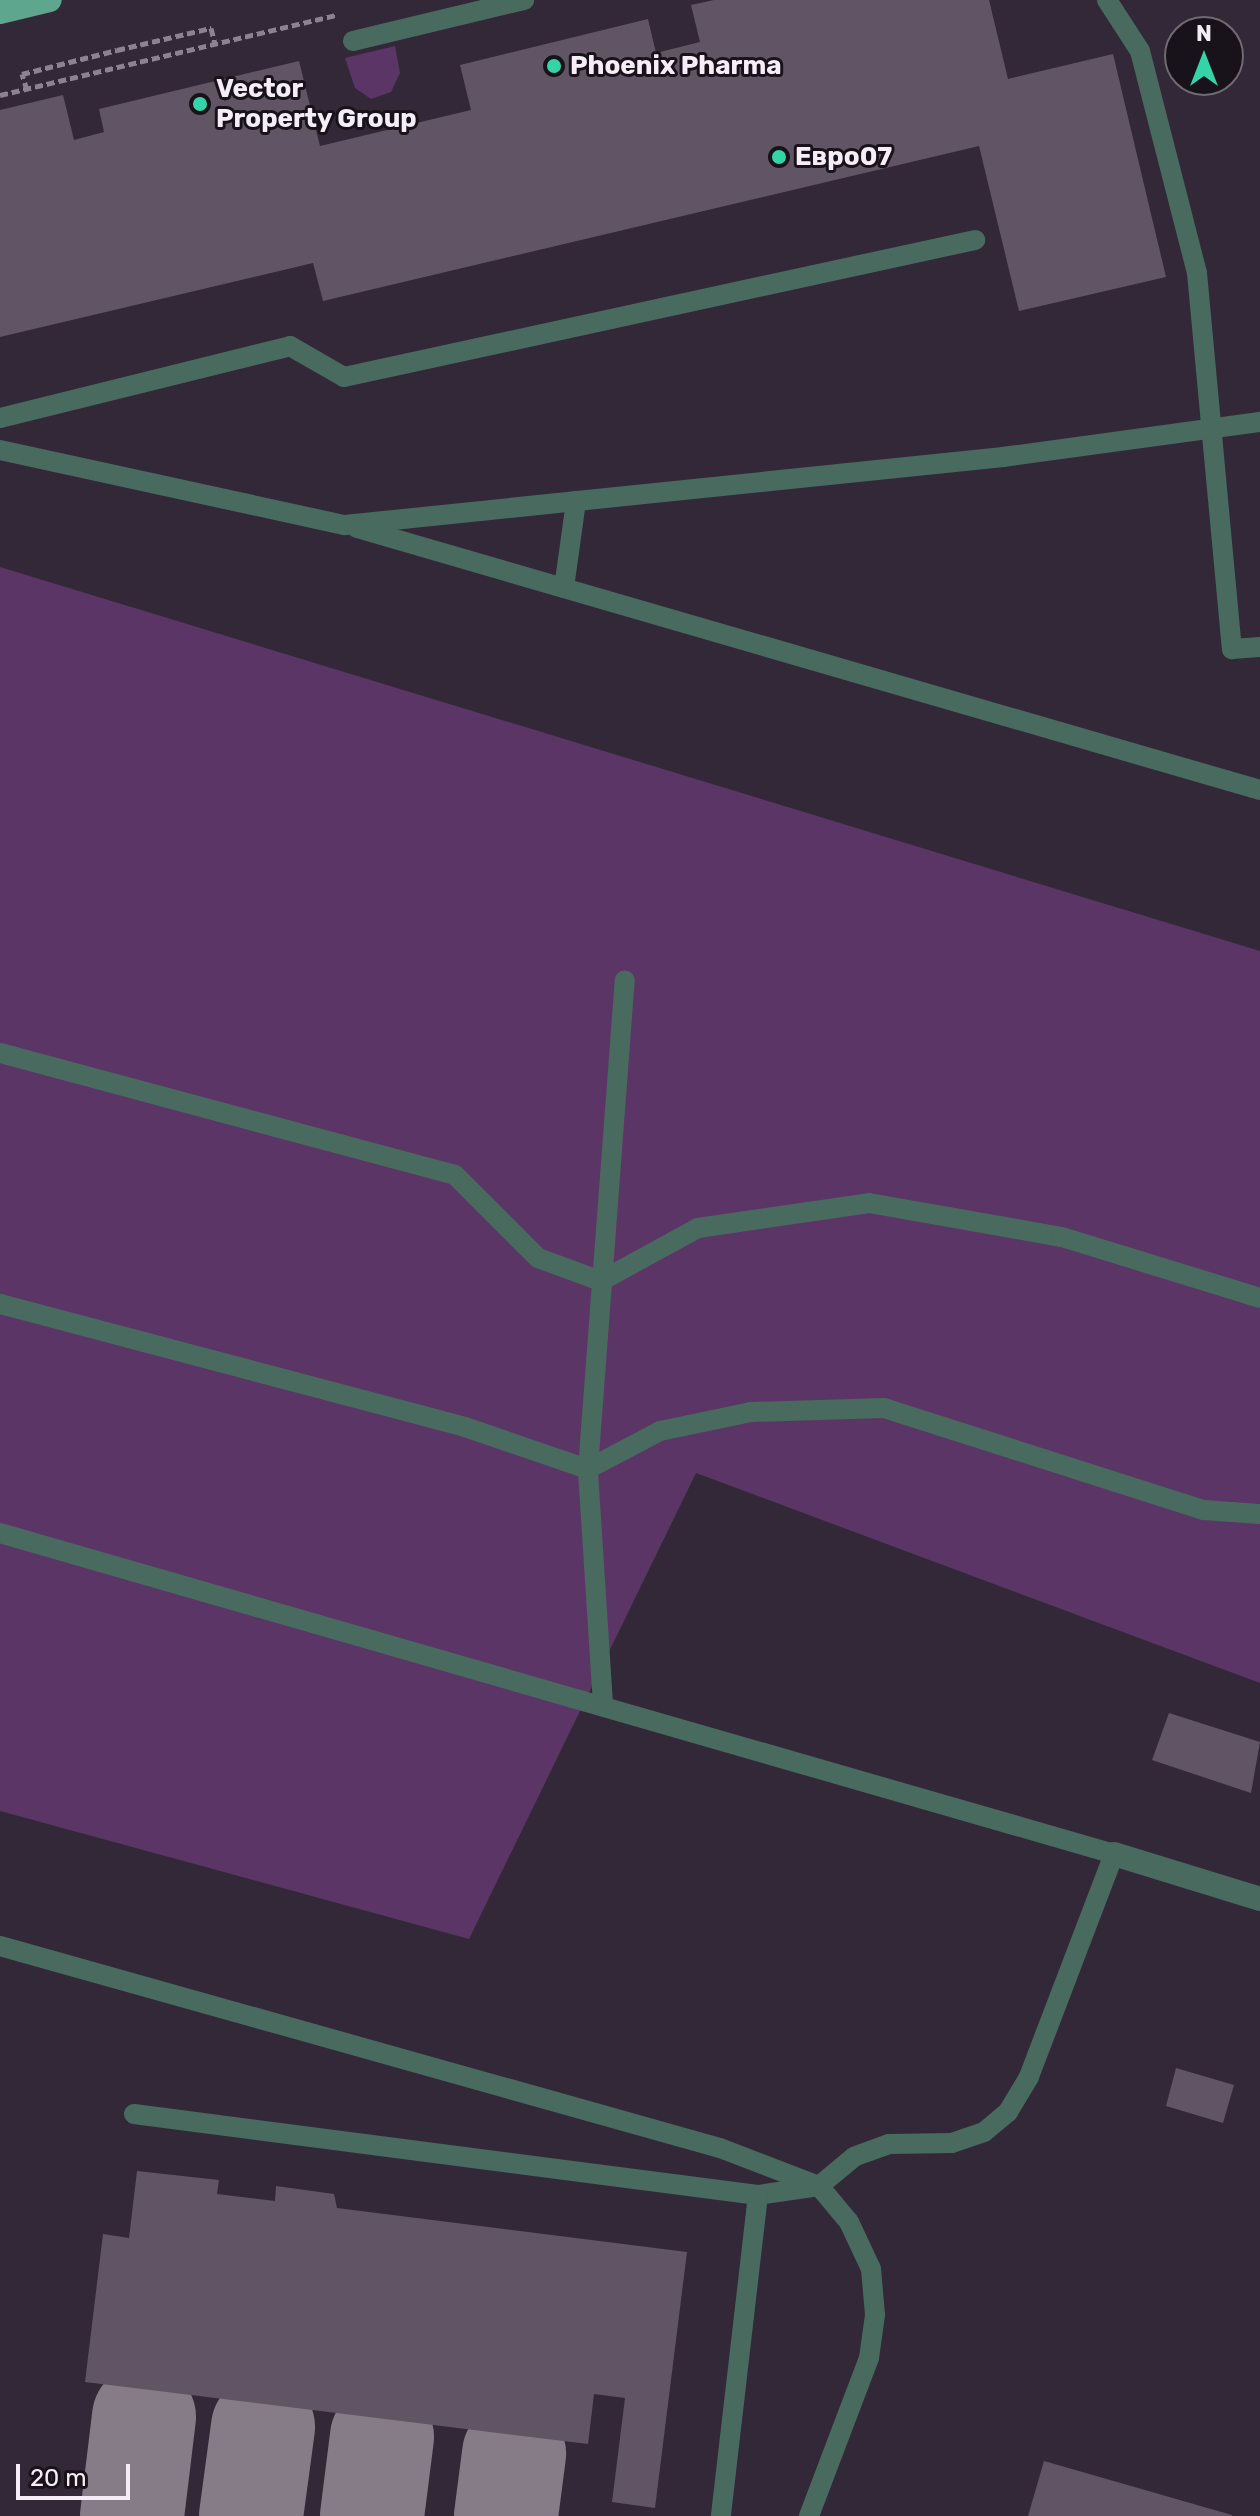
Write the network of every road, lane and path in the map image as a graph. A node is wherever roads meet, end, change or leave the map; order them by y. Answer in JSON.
{"nodes":[{"id":1,"x":50,"y":0,"type":"edge"},
{"id":2,"x":524,"y":0,"type":"edge"},
{"id":3,"x":1107,"y":0,"type":"edge"},
{"id":4,"x":353,"y":11,"type":"dead end"},
{"id":5,"x":0,"y":12,"type":"edge"},
{"id":6,"x":353,"y":41,"type":"dead end"},
{"id":7,"x":215,"y":44,"type":"junction"},
{"id":8,"x":27,"y":90,"type":"junction"},
{"id":9,"x":0,"y":95,"type":"edge"},
{"id":10,"x":975,"y":240,"type":"dead end"},
{"id":11,"x":0,"y":418,"type":"edge"},
{"id":12,"x":1260,"y":422,"type":"edge"},
{"id":13,"x":1215,"y":428,"type":"junction"},
{"id":14,"x":0,"y":450,"type":"edge"},
{"id":15,"x":576,"y":501,"type":"junction"},
{"id":16,"x":345,"y":525,"type":"junction"},
{"id":17,"x":564,"y":588,"type":"junction"},
{"id":18,"x":1260,"y":647,"type":"edge"},
{"id":19,"x":1260,"y":790,"type":"edge"},
{"id":20,"x":625,"y":980,"type":"dead end"},
{"id":21,"x":0,"y":1053,"type":"edge"},
{"id":22,"x":601,"y":1281,"type":"junction"},
{"id":23,"x":1260,"y":1298,"type":"edge"},
{"id":24,"x":0,"y":1304,"type":"edge"},
{"id":25,"x":588,"y":1469,"type":"junction"},
{"id":26,"x":1260,"y":1514,"type":"edge"},
{"id":27,"x":0,"y":1533,"type":"edge"},
{"id":28,"x":603,"y":1704,"type":"junction"},
{"id":29,"x":1114,"y":1854,"type":"junction"},
{"id":30,"x":1260,"y":1899,"type":"edge"},
{"id":31,"x":0,"y":1946,"type":"edge"},
{"id":32,"x":134,"y":2114,"type":"dead end"},
{"id":33,"x":819,"y":2186,"type":"junction"},
{"id":34,"x":758,"y":2195,"type":"junction"},
{"id":35,"x":721,"y":2516,"type":"edge"},
{"id":36,"x":809,"y":2516,"type":"edge"}],
"edges":[{"from":1,"to":5,"type":"main road"},
{"from":2,"to":6,"type":"lane"},
{"from":3,"to":13,"type":"lane"},
{"from":4,"to":7,"type":"path"},
{"from":7,"to":8,"type":"path"},
{"from":7,"to":8,"type":"path"},
{"from":8,"to":9,"type":"path"},
{"from":10,"to":11,"type":"lane"},
{"from":12,"to":13,"type":"lane"},
{"from":13,"to":15,"type":"lane"},
{"from":13,"to":18,"type":"lane"},
{"from":14,"to":16,"type":"lane"},
{"from":15,"to":16,"type":"lane"},
{"from":15,"to":17,"type":"lane"},
{"from":16,"to":17,"type":"lane"},
{"from":17,"to":19,"type":"lane"},
{"from":20,"to":22,"type":"lane"},
{"from":21,"to":22,"type":"lane"},
{"from":22,"to":23,"type":"lane"},
{"from":22,"to":25,"type":"lane"},
{"from":24,"to":25,"type":"lane"},
{"from":25,"to":26,"type":"lane"},
{"from":25,"to":28,"type":"lane"},
{"from":27,"to":28,"type":"lane"},
{"from":28,"to":29,"type":"lane"},
{"from":29,"to":30,"type":"street"},
{"from":29,"to":33,"type":"lane"},
{"from":31,"to":33,"type":"lane"},
{"from":32,"to":34,"type":"lane"},
{"from":33,"to":34,"type":"lane"},
{"from":33,"to":36,"type":"lane"},
{"from":34,"to":35,"type":"lane"}]}
